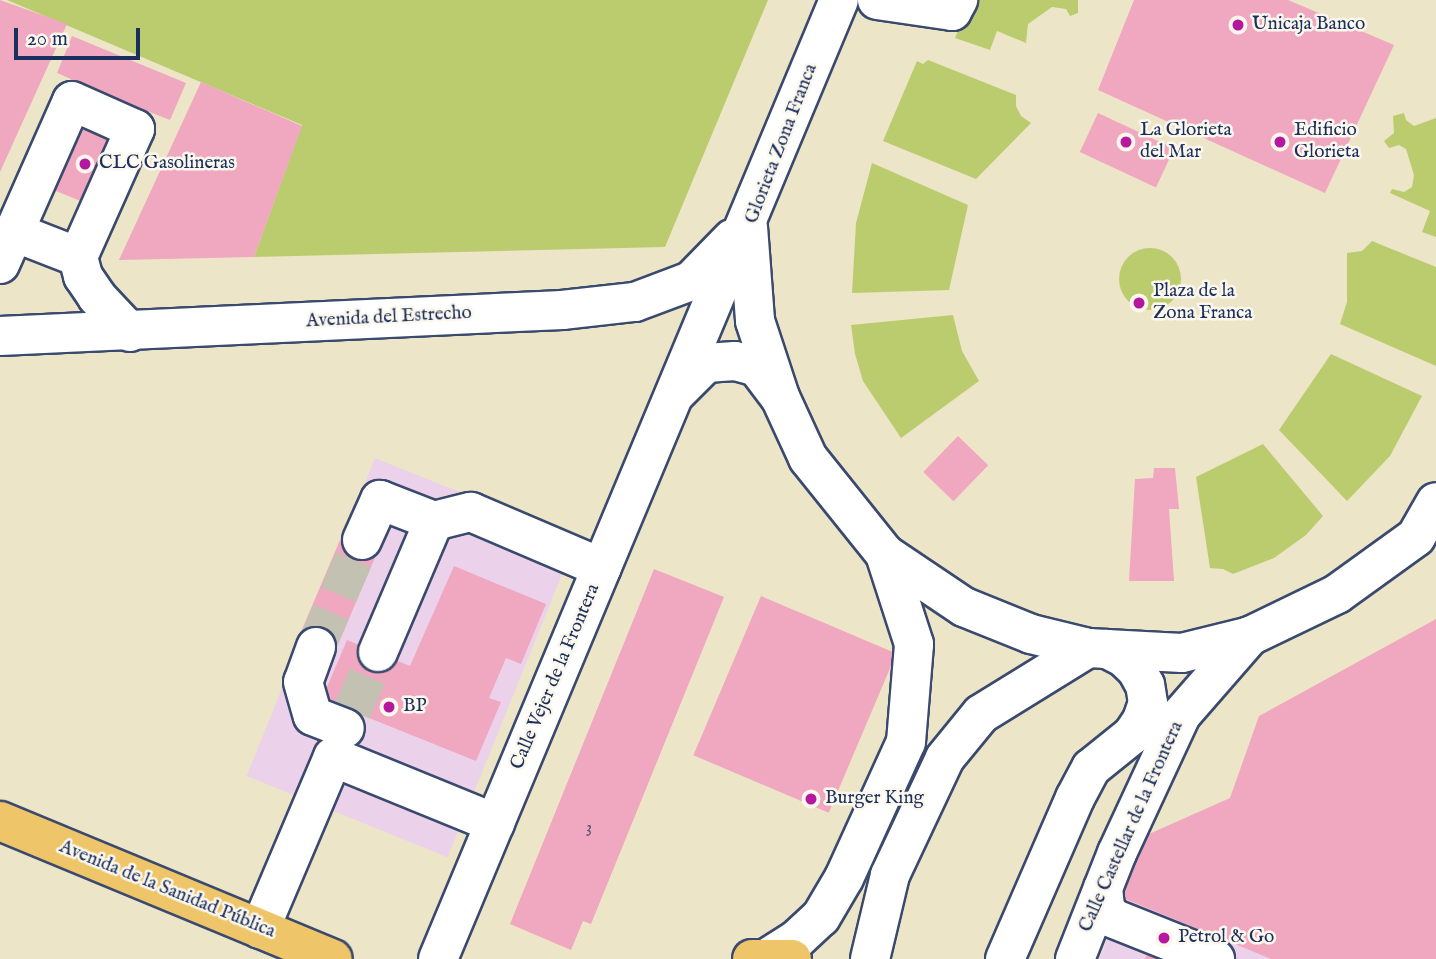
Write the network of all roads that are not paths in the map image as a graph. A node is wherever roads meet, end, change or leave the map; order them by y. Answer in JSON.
{"nodes":[{"id":1,"x":839,"y":0,"type":"edge"},
{"id":2,"x":877,"y":0,"type":"edge"},
{"id":3,"x":958,"y":0,"type":"edge"},
{"id":4,"x":748,"y":222,"type":"junction"},
{"id":5,"x":7,"y":248,"type":"edge"},
{"id":6,"x":78,"y":257,"type":"junction"},
{"id":7,"x":130,"y":332,"type":"junction"},
{"id":8,"x":0,"y":336,"type":"edge"},
{"id":9,"x":674,"y":396,"type":"junction"},
{"id":10,"x":780,"y":397,"type":"junction"},
{"id":11,"x":1436,"y":502,"type":"edge"},
{"id":12,"x":434,"y":521,"type":"junction"},
{"id":13,"x":1426,"y":534,"type":"edge"},
{"id":14,"x":362,"y":540,"type":"tunnel mouth"},
{"id":15,"x":886,"y":554,"type":"junction"},
{"id":16,"x":602,"y":568,"type":"junction"},
{"id":17,"x":1250,"y":636,"type":"junction"},
{"id":18,"x":316,"y":648,"type":"tunnel mouth"},
{"id":19,"x":1097,"y":649,"type":"junction"},
{"id":20,"x":378,"y":652,"type":"tunnel mouth"},
{"id":21,"x":344,"y":732,"type":"junction"},
{"id":22,"x":0,"y":821,"type":"edge"},
{"id":23,"x":495,"y":823,"type":"junction"},
{"id":24,"x":1103,"y":888,"type":"junction"},
{"id":25,"x":260,"y":929,"type":"junction"},
{"id":26,"x":333,"y":959,"type":"edge"},
{"id":27,"x":438,"y":959,"type":"edge"},
{"id":28,"x":770,"y":959,"type":"edge"},
{"id":29,"x":870,"y":959,"type":"edge"},
{"id":30,"x":1005,"y":959,"type":"edge"},
{"id":31,"x":1075,"y":959,"type":"edge"},
{"id":32,"x":1215,"y":959,"type":"edge"}],
"edges":[{"from":1,"to":4,"type":"street","name":"Glorieta Zona Franca"},
{"from":2,"to":3,"type":"street"},
{"from":4,"to":7,"type":"street","name":"Avenida del Estrecho"},
{"from":4,"to":9,"type":"street","name":"Calle Vejer de la Frontera"},
{"from":4,"to":10,"type":"street","name":"Glorieta Zona Franca"},
{"from":5,"to":6,"type":"street"},
{"from":5,"to":6,"type":"street"},
{"from":6,"to":7,"type":"street"},
{"from":7,"to":8,"type":"street","name":"Avenida del Estrecho"},
{"from":9,"to":10,"type":"street","name":"Calle Vejer de la Frontera"},
{"from":9,"to":16,"type":"street","name":"Calle Vejer de la Frontera"},
{"from":10,"to":15,"type":"street","name":"Glorieta Zona Franca"},
{"from":11,"to":13,"type":"street","name":"Glorieta Zona Franca"},
{"from":12,"to":14,"type":"street"},
{"from":12,"to":16,"type":"street"},
{"from":12,"to":20,"type":"street"},
{"from":13,"to":17,"type":"street","name":"Glorieta Zona Franca"},
{"from":15,"to":19,"type":"street","name":"Glorieta Zona Franca"},
{"from":15,"to":28,"type":"street"},
{"from":16,"to":23,"type":"street","name":"Calle Vejer de la Frontera"},
{"from":17,"to":19,"type":"street","name":"Glorieta Zona Franca"},
{"from":17,"to":24,"type":"street","name":"Calle Castellar de la Frontera"},
{"from":18,"to":21,"type":"street"},
{"from":19,"to":29,"type":"street"},
{"from":19,"to":30,"type":"street"},
{"from":21,"to":23,"type":"street"},
{"from":21,"to":25,"type":"street"},
{"from":22,"to":25,"type":"main road","name":"Avenida de la Sanidad Pública"},
{"from":23,"to":27,"type":"street","name":"Calle Vejer de la Frontera"},
{"from":24,"to":31,"type":"street","name":"Calle Castellar de la Frontera"},
{"from":24,"to":32,"type":"street"},
{"from":25,"to":26,"type":"main road","name":"Avenida de la Sanidad Pública"}]}
